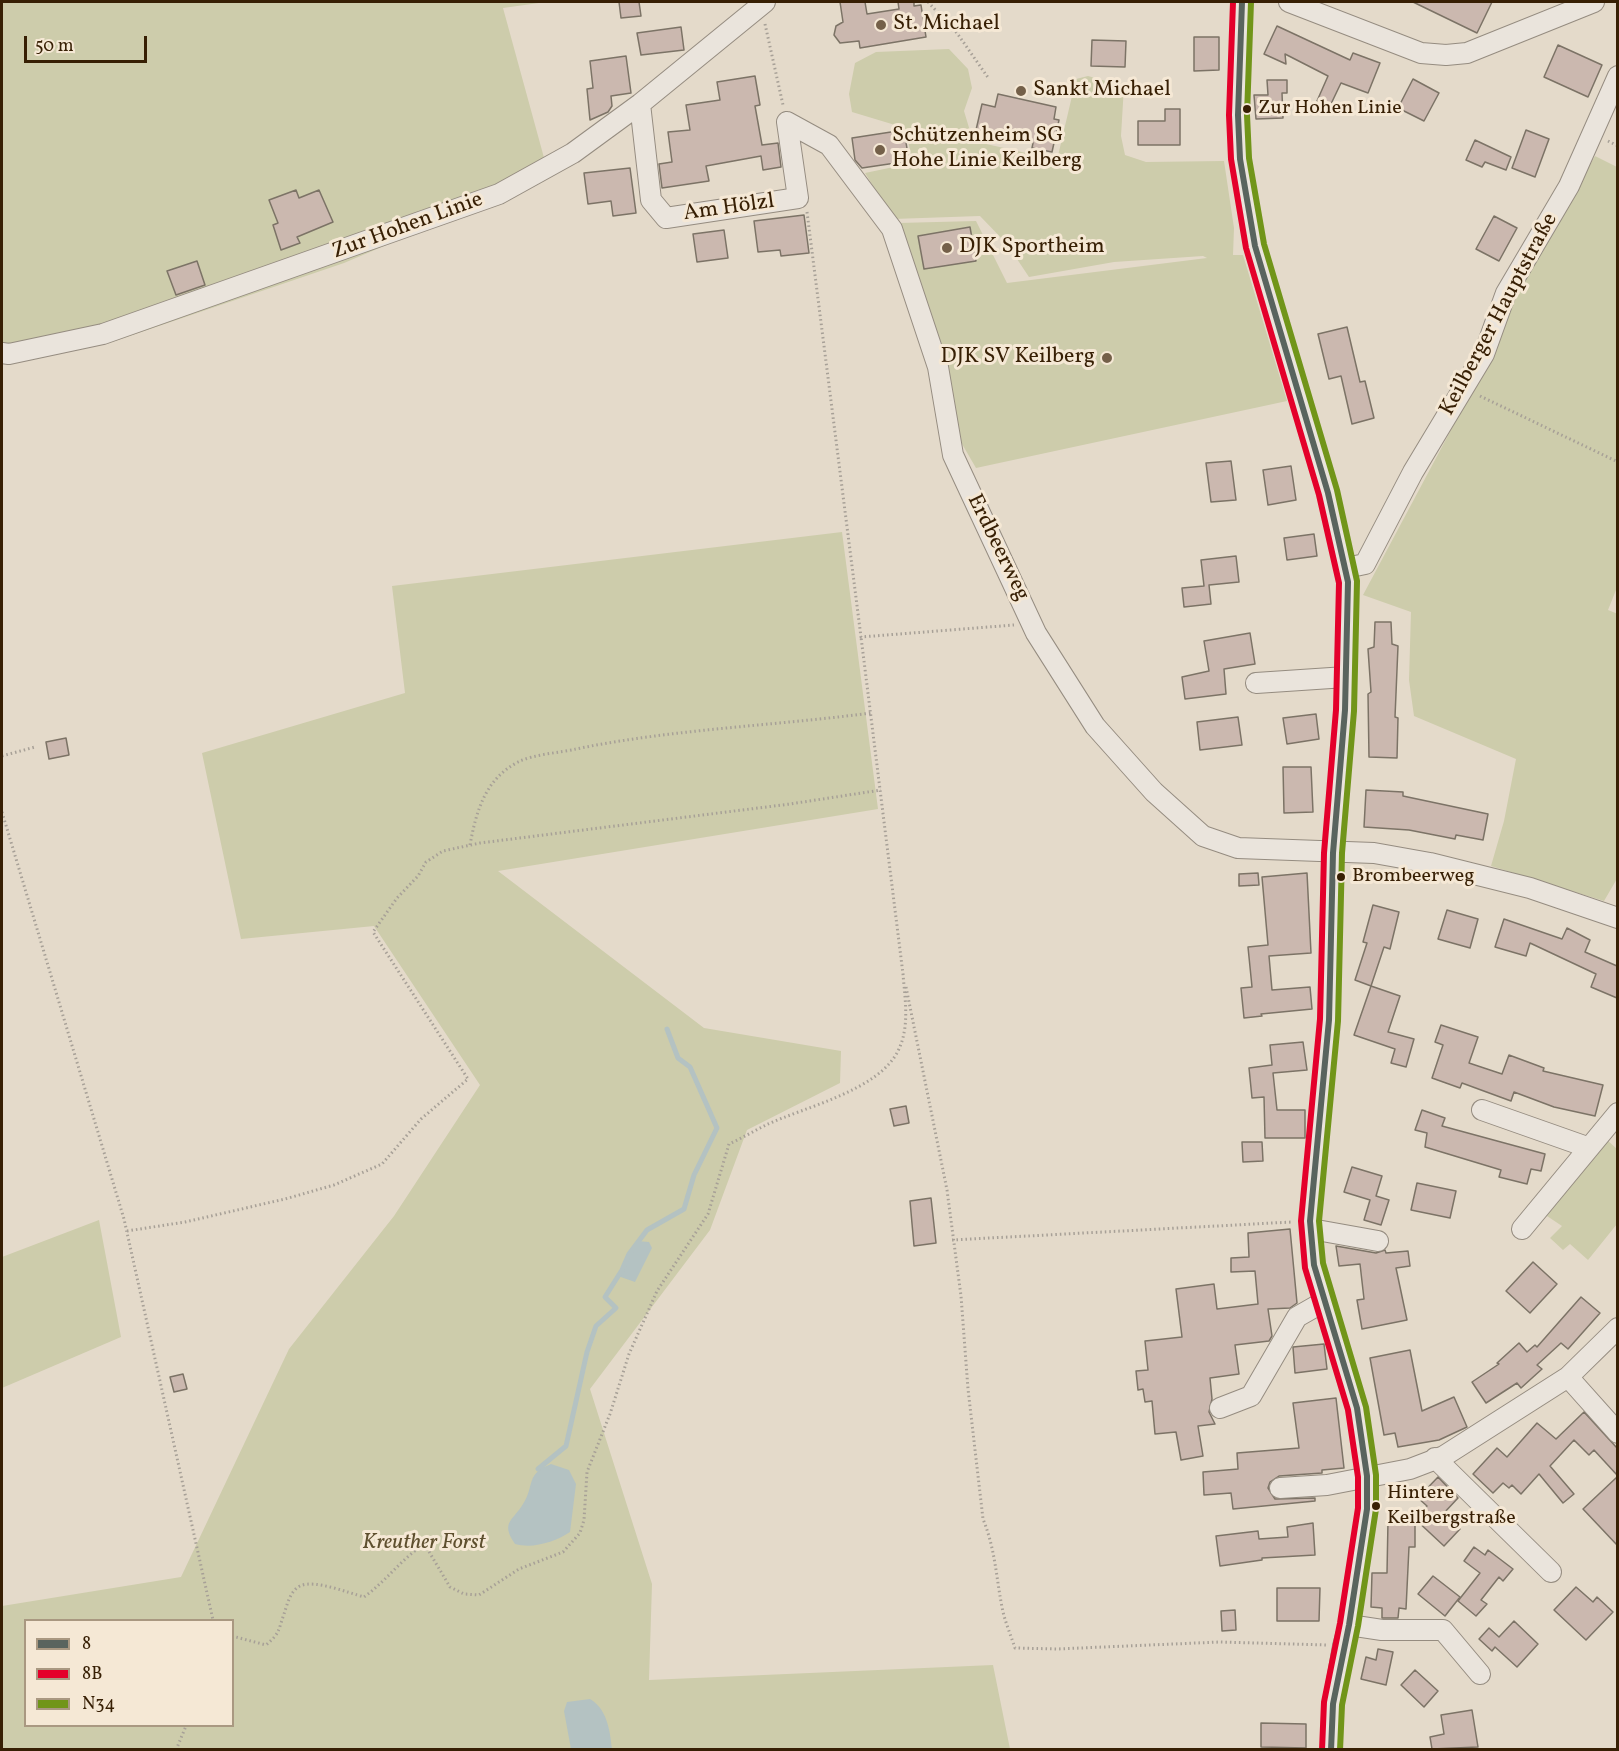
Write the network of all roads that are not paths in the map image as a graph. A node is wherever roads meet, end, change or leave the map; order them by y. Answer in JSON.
{"nodes":[{"id":1,"x":1242,"y":2,"type":"edge"},
{"id":2,"x":1289,"y":2,"type":"edge"},
{"id":3,"x":1594,"y":2,"type":"edge"},
{"id":4,"x":762,"y":3,"type":"edge"},
{"id":5,"x":1617,"y":76,"type":"edge"},
{"id":6,"x":640,"y":104,"type":"junction"},
{"id":7,"x":787,"y":122,"type":"joint"},
{"id":8,"x":2,"y":353,"type":"edge"},
{"id":9,"x":1347,"y":575,"type":"junction"},
{"id":10,"x":1346,"y":677,"type":"junction"},
{"id":11,"x":1256,"y":683,"type":"dead end"},
{"id":12,"x":1333,"y":853,"type":"junction"},
{"id":13,"x":1617,"y":918,"type":"edge"},
{"id":14,"x":1482,"y":1110,"type":"dead end"},
{"id":15,"x":1617,"y":1113,"type":"edge"},
{"id":16,"x":1587,"y":1147,"type":"junction"},
{"id":17,"x":1310,"y":1225,"type":"junction"},
{"id":18,"x":1522,"y":1229,"type":"dead end"},
{"id":19,"x":1378,"y":1241,"type":"dead end"},
{"id":20,"x":1325,"y":1302,"type":"junction"},
{"id":21,"x":1617,"y":1328,"type":"edge"},
{"id":22,"x":1568,"y":1377,"type":"junction"},
{"id":23,"x":1220,"y":1408,"type":"dead end"},
{"id":24,"x":1617,"y":1433,"type":"edge"},
{"id":25,"x":1435,"y":1458,"type":"junction"},
{"id":26,"x":1367,"y":1476,"type":"junction"},
{"id":27,"x":1280,"y":1488,"type":"dead end"},
{"id":28,"x":1551,"y":1572,"type":"dead end"},
{"id":29,"x":1349,"y":1625,"type":"junction"},
{"id":30,"x":1480,"y":1674,"type":"dead end"},
{"id":31,"x":1331,"y":1749,"type":"edge"}],
"edges":[{"from":1,"to":9,"type":"street"},
{"from":2,"to":3,"type":"street"},
{"from":4,"to":6,"type":"street","name":"Zur Hohen Linie"},
{"from":5,"to":9,"type":"street","name":"Keilberger Hauptstraße"},
{"from":6,"to":7,"type":"street","name":"Am Hölzl"},
{"from":6,"to":8,"type":"street","name":"Zur Hohen Linie"},
{"from":7,"to":12,"type":"street","name":"Erdbeerweg"},
{"from":9,"to":10,"type":"street"},
{"from":10,"to":11,"type":"street"},
{"from":10,"to":12,"type":"street"},
{"from":12,"to":13,"type":"street"},
{"from":12,"to":17,"type":"street"},
{"from":14,"to":16,"type":"street"},
{"from":15,"to":16,"type":"street"},
{"from":16,"to":18,"type":"street"},
{"from":17,"to":19,"type":"street"},
{"from":17,"to":20,"type":"street"},
{"from":20,"to":23,"type":"street"},
{"from":20,"to":26,"type":"street"},
{"from":21,"to":22,"type":"street"},
{"from":22,"to":24,"type":"street"},
{"from":22,"to":25,"type":"street"},
{"from":25,"to":26,"type":"street"},
{"from":25,"to":28,"type":"street"},
{"from":26,"to":27,"type":"street"},
{"from":26,"to":29,"type":"street"},
{"from":29,"to":30,"type":"street"},
{"from":29,"to":31,"type":"street"}]}
